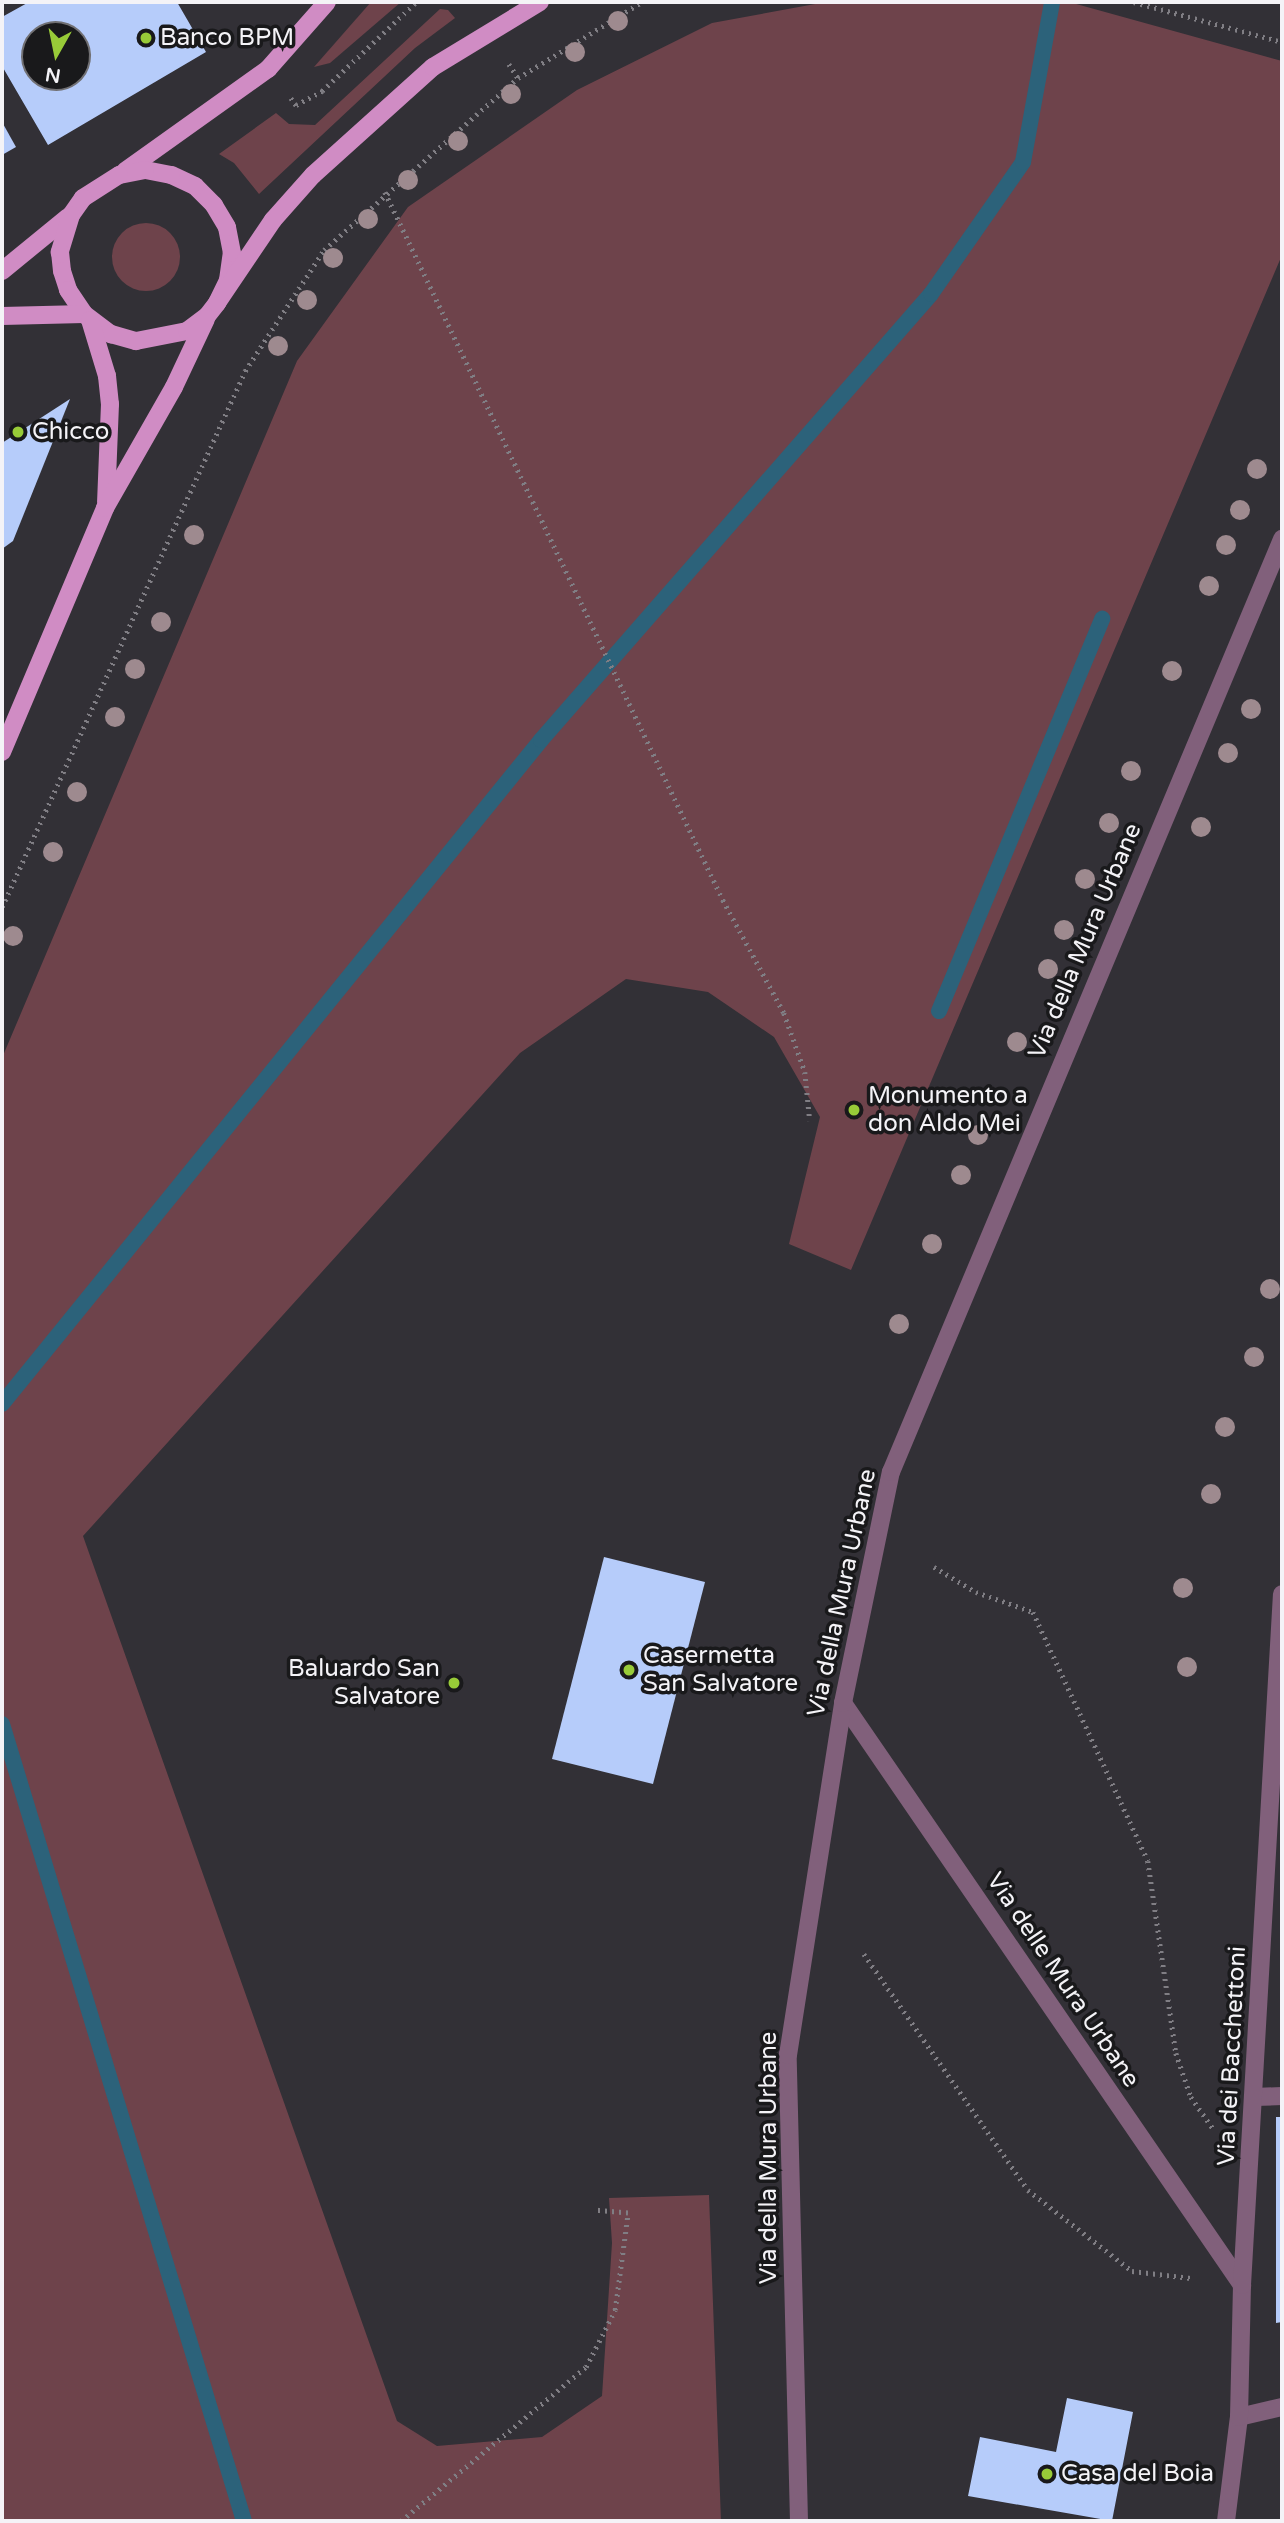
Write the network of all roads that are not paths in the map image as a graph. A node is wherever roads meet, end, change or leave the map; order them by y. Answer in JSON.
{"nodes":[{"id":1,"x":327,"y":2,"type":"edge"},
{"id":2,"x":540,"y":2,"type":"edge"},
{"id":3,"x":119,"y":175,"type":"junction"},
{"id":4,"x":71,"y":215,"type":"junction"},
{"id":5,"x":2,"y":271,"type":"edge"},
{"id":6,"x":212,"y":309,"type":"junction"},
{"id":7,"x":2,"y":316,"type":"edge"},
{"id":8,"x":87,"y":317,"type":"junction"},
{"id":9,"x":105,"y":508,"type":"junction"},
{"id":10,"x":1282,"y":539,"type":"edge"},
{"id":11,"x":2,"y":752,"type":"edge"},
{"id":12,"x":1282,"y":1594,"type":"edge"},
{"id":13,"x":843,"y":1703,"type":"junction"},
{"id":14,"x":1254,"y":2096,"type":"junction"},
{"id":15,"x":1282,"y":2096,"type":"edge"},
{"id":16,"x":1242,"y":2285,"type":"junction"},
{"id":17,"x":1282,"y":2407,"type":"edge"},
{"id":18,"x":1239,"y":2417,"type":"junction"},
{"id":19,"x":799,"y":2521,"type":"edge"},
{"id":20,"x":1226,"y":2521,"type":"edge"}],
"edges":[{"from":1,"to":3,"type":"main road"},
{"from":2,"to":6,"type":"main road"},
{"from":3,"to":4,"type":"main road"},
{"from":3,"to":6,"type":"main road"},
{"from":4,"to":5,"type":"main road"},
{"from":4,"to":8,"type":"main road"},
{"from":6,"to":8,"type":"main road"},
{"from":6,"to":9,"type":"main road"},
{"from":7,"to":8,"type":"main road"},
{"from":8,"to":9,"type":"main road"},
{"from":9,"to":11,"type":"main road"},
{"from":10,"to":13,"type":"street","name":"Via della Mura Urbane"},
{"from":12,"to":14,"type":"street","name":"Via dei Bacchettoni"},
{"from":13,"to":16,"type":"street","name":"Via delle Mura Urbane"},
{"from":13,"to":19,"type":"street","name":"Via della Mura Urbane"},
{"from":14,"to":15,"type":"street"},
{"from":14,"to":16,"type":"street","name":"Via dei Bacchettoni"},
{"from":16,"to":18,"type":"street","name":"Via dei Bacchettoni"},
{"from":17,"to":18,"type":"street"},
{"from":18,"to":20,"type":"street","name":"Via dei Bacchettoni"}]}
